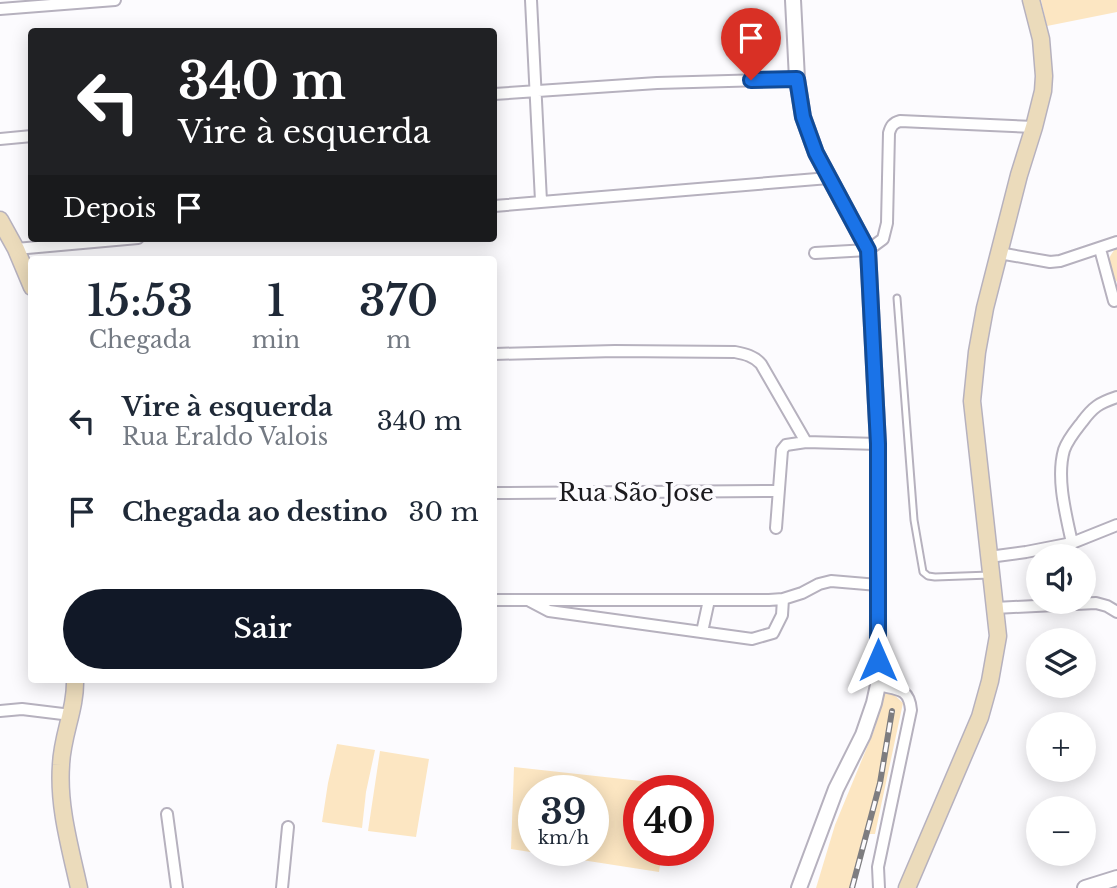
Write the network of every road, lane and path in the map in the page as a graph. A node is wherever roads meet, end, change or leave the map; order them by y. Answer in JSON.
{"nodes":[{"id":1,"x":115,"y":0,"type":"edge"},
{"id":2,"x":531,"y":0,"type":"edge"},
{"id":3,"x":793,"y":0,"type":"edge"},
{"id":4,"x":1031,"y":0,"type":"edge"},
{"id":5,"x":1,"y":6,"type":"edge"},
{"id":6,"x":797,"y":79,"type":"junction"},
{"id":7,"x":535,"y":90,"type":"junction"},
{"id":8,"x":497,"y":94,"type":"edge"},
{"id":9,"x":1034,"y":127,"type":"junction"},
{"id":10,"x":28,"y":136,"type":"edge"},
{"id":11,"x":0,"y":139,"type":"edge"},
{"id":12,"x":829,"y":178,"type":"junction"},
{"id":13,"x":541,"y":201,"type":"junction"},
{"id":14,"x":497,"y":206,"type":"edge"},
{"id":15,"x":1,"y":224,"type":"edge"},
{"id":16,"x":94,"y":242,"type":"edge"},
{"id":17,"x":1117,"y":242,"type":"edge"},
{"id":18,"x":16,"y":249,"type":"junction"},
{"id":19,"x":1100,"y":249,"type":"junction"},
{"id":20,"x":868,"y":250,"type":"junction"},
{"id":21,"x":815,"y":253,"type":"dead end"},
{"id":22,"x":999,"y":253,"type":"junction"},
{"id":23,"x":28,"y":278,"type":"edge"},
{"id":24,"x":897,"y":298,"type":"dead end"},
{"id":25,"x":1115,"y":301,"type":"edge"},
{"id":26,"x":497,"y":354,"type":"edge"},
{"id":27,"x":1117,"y":397,"type":"edge"},
{"id":28,"x":806,"y":442,"type":"junction"},
{"id":29,"x":878,"y":444,"type":"junction"},
{"id":30,"x":778,"y":491,"type":"junction"},
{"id":31,"x":497,"y":493,"type":"edge"},
{"id":32,"x":1117,"y":524,"type":"edge"},
{"id":33,"x":776,"y":528,"type":"dead end"},
{"id":34,"x":1072,"y":544,"type":"joint"},
{"id":35,"x":1026,"y":552,"type":"edge"},
{"id":36,"x":989,"y":556,"type":"junction"},
{"id":37,"x":991,"y":575,"type":"junction"},
{"id":38,"x":878,"y":585,"type":"junction"},
{"id":39,"x":526,"y":599,"type":"junction"},
{"id":40,"x":782,"y":599,"type":"junction"},
{"id":41,"x":497,"y":600,"type":"edge"},
{"id":42,"x":709,"y":600,"type":"junction"},
{"id":43,"x":995,"y":608,"type":"junction"},
{"id":44,"x":1117,"y":612,"type":"edge"},
{"id":45,"x":702,"y":632,"type":"junction"},
{"id":46,"x":75,"y":683,"type":"edge"},
{"id":47,"x":878,"y":685,"type":"junction"},
{"id":48,"x":0,"y":711,"type":"edge"},
{"id":49,"x":71,"y":715,"type":"junction"},
{"id":50,"x":167,"y":814,"type":"dead end"},
{"id":51,"x":288,"y":827,"type":"dead end"},
{"id":52,"x":1117,"y":878,"type":"edge"},
{"id":53,"x":1091,"y":887,"type":"edge"},
{"id":54,"x":79,"y":888,"type":"edge"},
{"id":55,"x":177,"y":888,"type":"edge"},
{"id":56,"x":282,"y":888,"type":"edge"},
{"id":57,"x":799,"y":888,"type":"edge"},
{"id":58,"x":879,"y":888,"type":"edge"},
{"id":59,"x":907,"y":888,"type":"edge"}],
"edges":[{"from":1,"to":5,"type":"street"},
{"from":2,"to":7,"type":"street"},
{"from":3,"to":6,"type":"street"},
{"from":4,"to":9,"type":"main road"},
{"from":6,"to":7,"type":"street"},
{"from":6,"to":12,"type":"street"},
{"from":7,"to":8,"type":"street"},
{"from":7,"to":13,"type":"street"},
{"from":9,"to":20,"type":"street"},
{"from":9,"to":22,"type":"main road"},
{"from":10,"to":11,"type":"street"},
{"from":12,"to":13,"type":"street"},
{"from":12,"to":20,"type":"street"},
{"from":13,"to":14,"type":"street"},
{"from":15,"to":18,"type":"main road"},
{"from":16,"to":18,"type":"street"},
{"from":17,"to":19,"type":"street"},
{"from":18,"to":23,"type":"main road"},
{"from":19,"to":22,"type":"street"},
{"from":19,"to":25,"type":"street"},
{"from":20,"to":21,"type":"street"},
{"from":20,"to":29,"type":"street"},
{"from":22,"to":36,"type":"main road"},
{"from":24,"to":37,"type":"lane"},
{"from":26,"to":28,"type":"street"},
{"from":27,"to":34,"type":"street"},
{"from":28,"to":29,"type":"street"},
{"from":28,"to":30,"type":"street"},
{"from":29,"to":38,"type":"street"},
{"from":30,"to":31,"type":"street","name":"Rua São Jose"},
{"from":30,"to":33,"type":"street"},
{"from":32,"to":34,"type":"street"},
{"from":35,"to":36,"type":"street"},
{"from":36,"to":37,"type":"main road"},
{"from":37,"to":43,"type":"main road"},
{"from":38,"to":40,"type":"street"},
{"from":38,"to":47,"type":"street"},
{"from":39,"to":41,"type":"street"},
{"from":39,"to":42,"type":"street"},
{"from":39,"to":45,"type":"street"},
{"from":40,"to":42,"type":"street"},
{"from":40,"to":45,"type":"street"},
{"from":42,"to":45,"type":"street"},
{"from":43,"to":44,"type":"street"},
{"from":43,"to":59,"type":"main road"},
{"from":46,"to":49,"type":"main road"},
{"from":47,"to":57,"type":"street"},
{"from":47,"to":58,"type":"street"},
{"from":48,"to":49,"type":"street"},
{"from":49,"to":54,"type":"main road"},
{"from":50,"to":55,"type":"street"},
{"from":51,"to":56,"type":"street"},
{"from":52,"to":53,"type":"street"}]}
